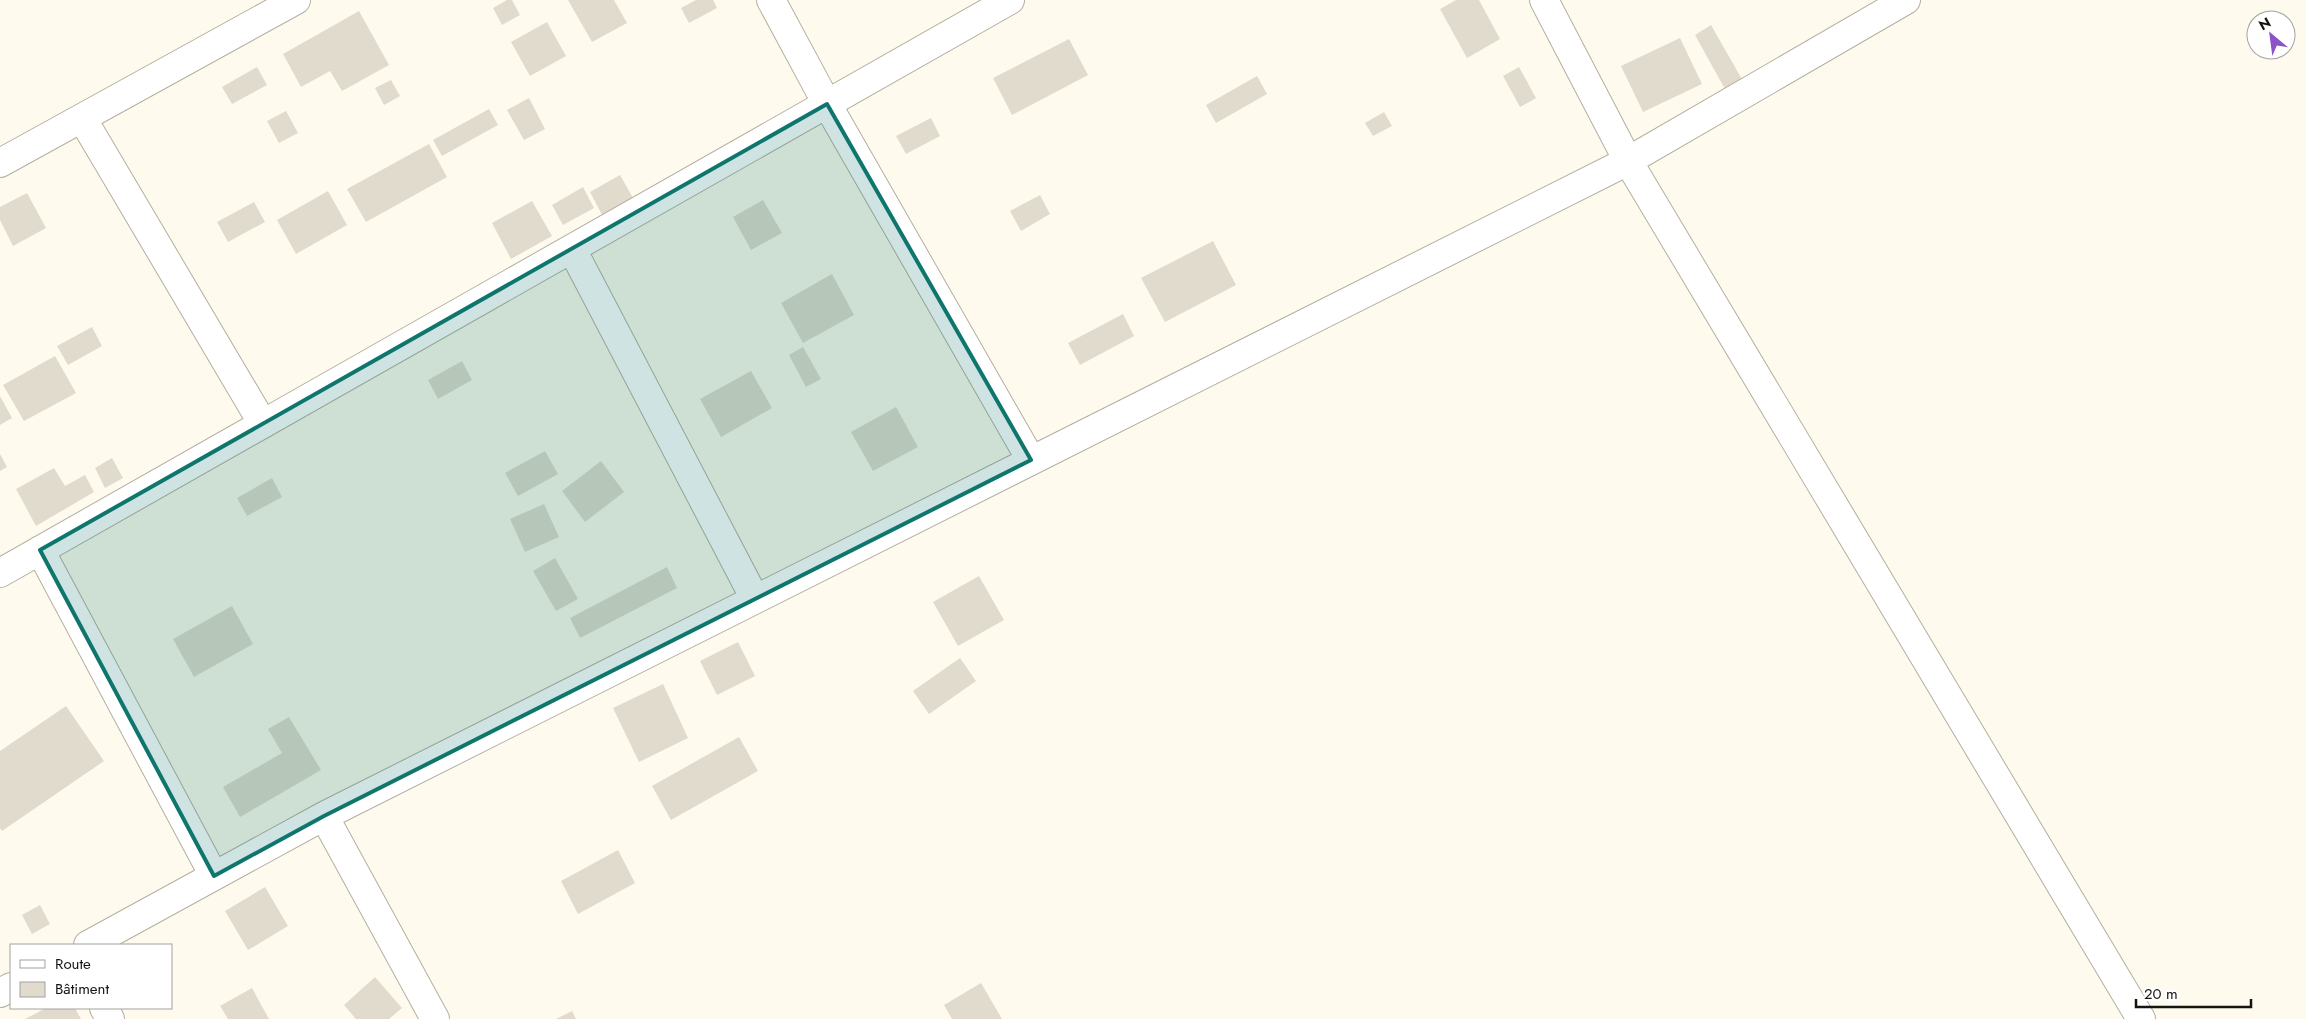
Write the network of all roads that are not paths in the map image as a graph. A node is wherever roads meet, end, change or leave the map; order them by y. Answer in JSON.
{"nodes":[{"id":1,"x":296,"y":0,"type":"edge"},
{"id":2,"x":771,"y":0,"type":"edge"},
{"id":3,"x":1010,"y":0,"type":"edge"},
{"id":4,"x":1544,"y":0,"type":"edge"},
{"id":5,"x":1906,"y":0,"type":"edge"},
{"id":6,"x":827,"y":104,"type":"junction"},
{"id":7,"x":82,"y":118,"type":"junction"},
{"id":8,"x":1628,"y":161,"type":"junction"},
{"id":9,"x":0,"y":163,"type":"edge"},
{"id":10,"x":572,"y":249,"type":"junction"},
{"id":11,"x":263,"y":424,"type":"junction"},
{"id":12,"x":1032,"y":460,"type":"junction"},
{"id":13,"x":40,"y":550,"type":"junction"},
{"id":14,"x":0,"y":573,"type":"edge"},
{"id":15,"x":754,"y":599,"type":"junction"},
{"id":16,"x":324,"y":816,"type":"junction"},
{"id":17,"x":214,"y":876,"type":"junction"},
{"id":18,"x":90,"y":944,"type":"edge"},
{"id":19,"x":435,"y":1019,"type":"edge"},
{"id":20,"x":2141,"y":1019,"type":"edge"}],
"edges":[{"from":1,"to":7,"type":"street"},
{"from":2,"to":6,"type":"street"},
{"from":3,"to":6,"type":"street"},
{"from":4,"to":8,"type":"street"},
{"from":5,"to":8,"type":"street"},
{"from":6,"to":10,"type":"street"},
{"from":6,"to":12,"type":"street"},
{"from":7,"to":9,"type":"street"},
{"from":7,"to":11,"type":"street"},
{"from":8,"to":12,"type":"street"},
{"from":8,"to":20,"type":"street"},
{"from":10,"to":11,"type":"street"},
{"from":10,"to":15,"type":"street"},
{"from":11,"to":13,"type":"street"},
{"from":12,"to":15,"type":"street"},
{"from":13,"to":14,"type":"street"},
{"from":13,"to":17,"type":"street"},
{"from":15,"to":16,"type":"street"},
{"from":16,"to":17,"type":"street"},
{"from":16,"to":19,"type":"street"},
{"from":17,"to":18,"type":"street"}]}
